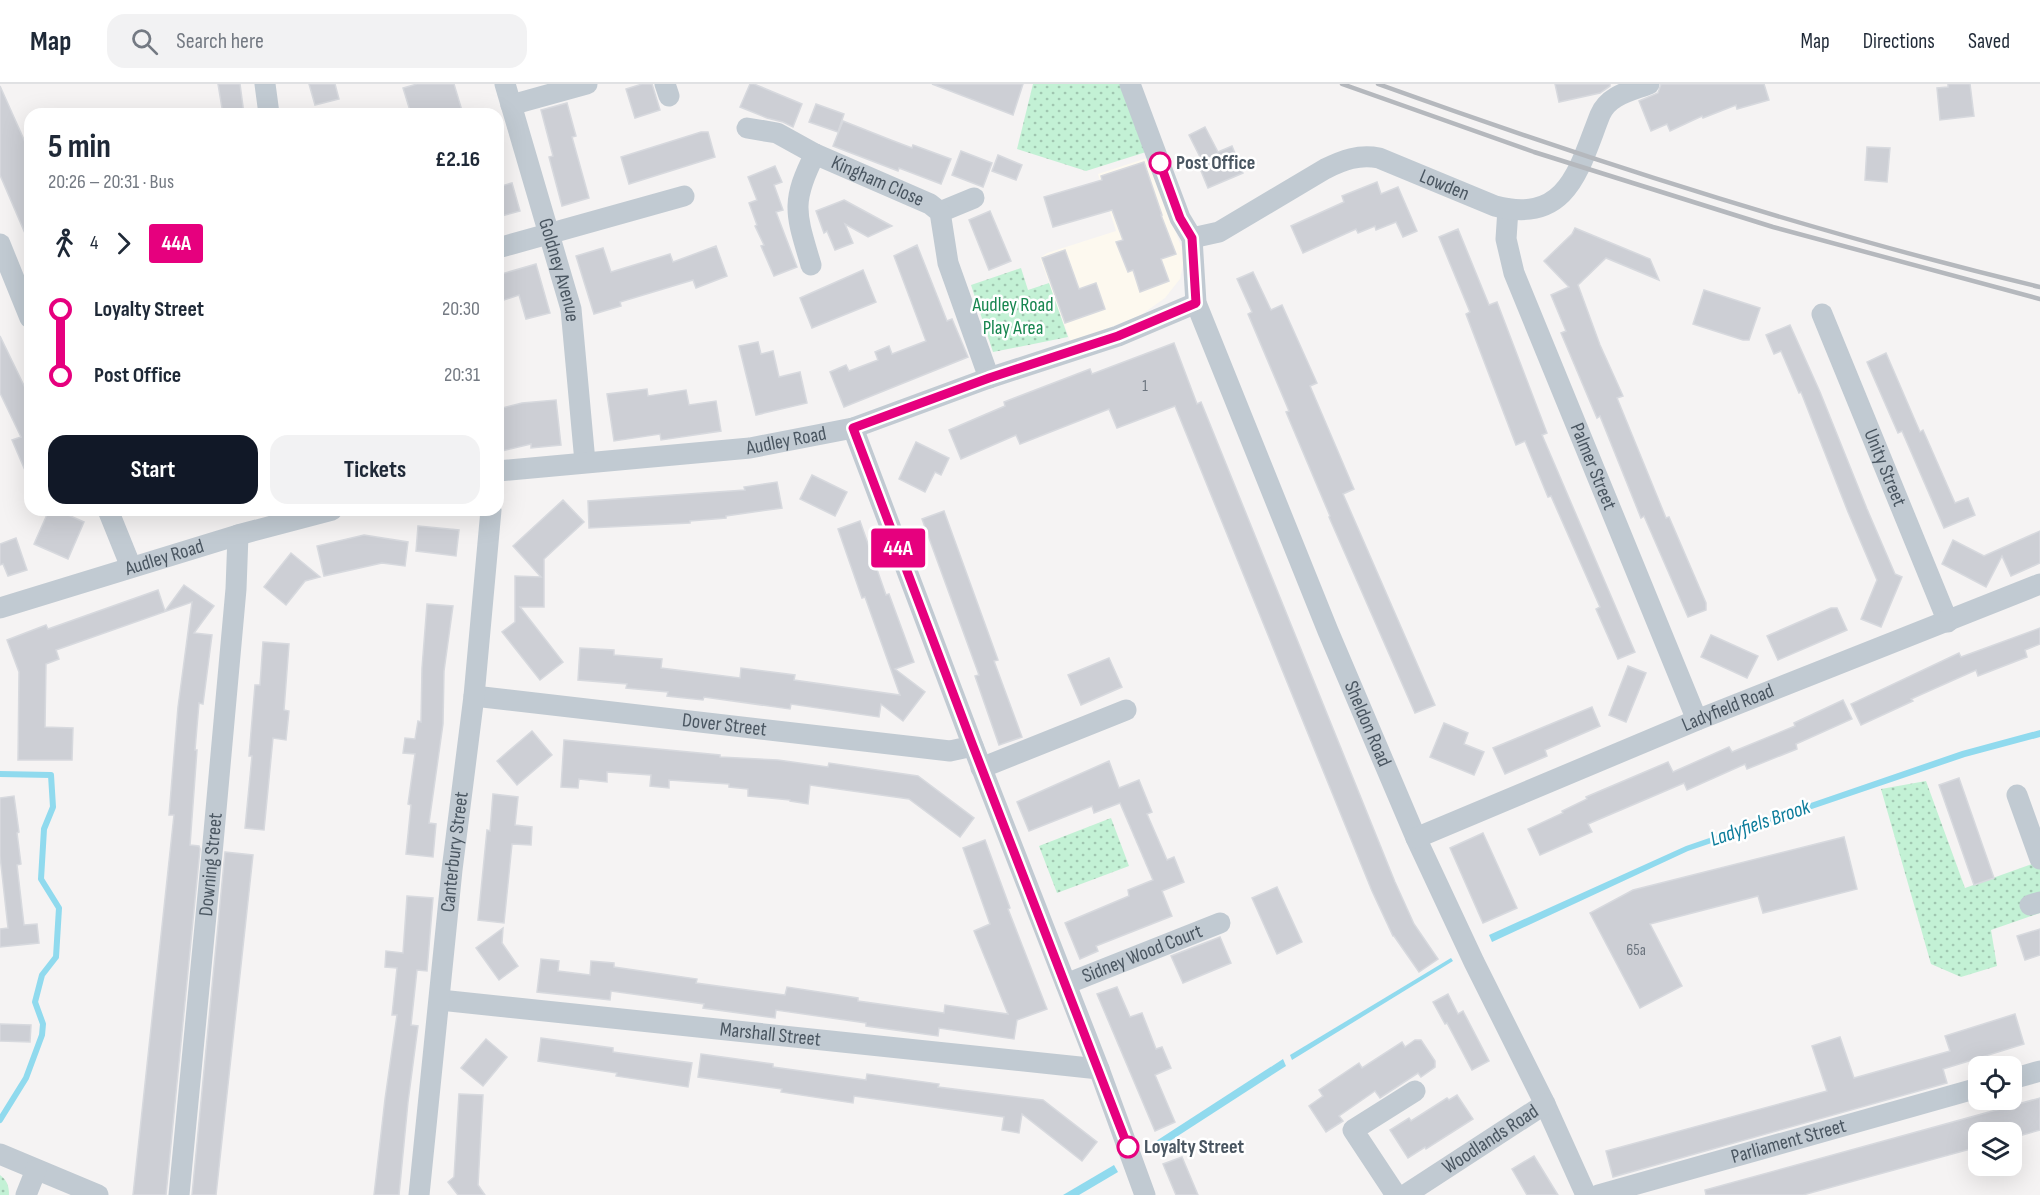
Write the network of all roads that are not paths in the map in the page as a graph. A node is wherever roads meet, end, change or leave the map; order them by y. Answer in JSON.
{"nodes":[{"id":1,"x":265,"y":84,"type":"edge"},
{"id":2,"x":505,"y":84,"type":"edge"},
{"id":3,"x":587,"y":84,"type":"edge"},
{"id":4,"x":1131,"y":84,"type":"edge"},
{"id":5,"x":1649,"y":84,"type":"edge"},
{"id":6,"x":511,"y":105,"type":"junction"},
{"id":7,"x":268,"y":108,"type":"edge"},
{"id":8,"x":747,"y":128,"type":"dead end"},
{"id":9,"x":815,"y":154,"type":"junction"},
{"id":10,"x":684,"y":196,"type":"dead end"},
{"id":11,"x":974,"y":198,"type":"dead end"},
{"id":12,"x":1508,"y":209,"type":"junction"},
{"id":13,"x":940,"y":212,"type":"junction"},
{"id":14,"x":550,"y":233,"type":"junction"},
{"id":15,"x":1192,"y":238,"type":"junction"},
{"id":16,"x":0,"y":244,"type":"edge"},
{"id":17,"x":504,"y":246,"type":"edge"},
{"id":18,"x":811,"y":265,"type":"dead end"},
{"id":19,"x":24,"y":303,"type":"edge"},
{"id":20,"x":1196,"y":303,"type":"junction"},
{"id":21,"x":1822,"y":314,"type":"dead end"},
{"id":22,"x":989,"y":378,"type":"junction"},
{"id":23,"x":853,"y":428,"type":"junction"},
{"id":24,"x":585,"y":462,"type":"junction"},
{"id":25,"x":504,"y":470,"type":"edge"},
{"id":26,"x":110,"y":516,"type":"edge"},
{"id":27,"x":309,"y":516,"type":"edge"},
{"id":28,"x":490,"y":516,"type":"edge"},
{"id":29,"x":238,"y":535,"type":"junction"},
{"id":30,"x":131,"y":567,"type":"junction"},
{"id":31,"x":2040,"y":584,"type":"edge"},
{"id":32,"x":0,"y":608,"type":"edge"},
{"id":33,"x":1948,"y":622,"type":"junction"},
{"id":34,"x":474,"y":696,"type":"junction"},
{"id":35,"x":1126,"y":710,"type":"dead end"},
{"id":36,"x":1697,"y":720,"type":"junction"},
{"id":37,"x":973,"y":746,"type":"junction"},
{"id":38,"x":981,"y":768,"type":"junction"},
{"id":39,"x":2017,"y":795,"type":"dead end"},
{"id":40,"x":1416,"y":838,"type":"junction"},
{"id":41,"x":2040,"y":859,"type":"edge"},
{"id":42,"x":1220,"y":923,"type":"dead end"},
{"id":43,"x":1066,"y":984,"type":"junction"},
{"id":44,"x":440,"y":1000,"type":"junction"},
{"id":45,"x":1100,"y":1070,"type":"junction"},
{"id":46,"x":2040,"y":1071,"type":"edge"},
{"id":47,"x":2022,"y":1076,"type":"edge"},
{"id":48,"x":1415,"y":1091,"type":"dead end"},
{"id":49,"x":1968,"y":1091,"type":"edge"},
{"id":50,"x":1545,"y":1104,"type":"junction"},
{"id":51,"x":0,"y":1154,"type":"edge"},
{"id":52,"x":36,"y":1170,"type":"junction"},
{"id":53,"x":26,"y":1195,"type":"edge"},
{"id":54,"x":98,"y":1195,"type":"edge"},
{"id":55,"x":179,"y":1195,"type":"edge"},
{"id":56,"x":419,"y":1195,"type":"edge"},
{"id":57,"x":1146,"y":1195,"type":"edge"},
{"id":58,"x":1396,"y":1195,"type":"edge"},
{"id":59,"x":1405,"y":1195,"type":"edge"},
{"id":60,"x":1586,"y":1195,"type":"edge"},
{"id":61,"x":1598,"y":1195,"type":"edge"}],
"edges":[{"from":1,"to":7,"type":"street"},
{"from":2,"to":6,"type":"street","name":"Goldney Avenue"},
{"from":3,"to":6,"type":"street"},
{"from":4,"to":15,"type":"street"},
{"from":5,"to":12,"type":"street","name":"Lowden"},
{"from":6,"to":14,"type":"street","name":"Goldney Avenue"},
{"from":8,"to":9,"type":"street","name":"Kingham Close"},
{"from":9,"to":13,"type":"street","name":"Kingham Close"},
{"from":9,"to":18,"type":"street","name":"Kingham Close"},
{"from":10,"to":14,"type":"street"},
{"from":11,"to":13,"type":"street","name":"Kingham Close"},
{"from":12,"to":15,"type":"street","name":"Lowden"},
{"from":12,"to":36,"type":"street","name":"Palmer Street"},
{"from":13,"to":22,"type":"street","name":"Kingham Close"},
{"from":14,"to":17,"type":"street"},
{"from":14,"to":24,"type":"street","name":"Goldney Avenue"},
{"from":15,"to":20,"type":"street","name":"Sheldon Road"},
{"from":16,"to":19,"type":"street"},
{"from":20,"to":22,"type":"street","name":"Audley Road"},
{"from":20,"to":40,"type":"street","name":"Sheldon Road"},
{"from":21,"to":33,"type":"street","name":"Unity Street"},
{"from":22,"to":23,"type":"street","name":"Audley Road"},
{"from":23,"to":24,"type":"street","name":"Audley Road"},
{"from":23,"to":37,"type":"street"},
{"from":24,"to":25,"type":"street","name":"Audley Road"},
{"from":26,"to":30,"type":"street"},
{"from":27,"to":29,"type":"street","name":"Audley Road"},
{"from":28,"to":34,"type":"street","name":"Canterbury Street"},
{"from":29,"to":30,"type":"street","name":"Audley Road"},
{"from":29,"to":55,"type":"street","name":"Downing Street"},
{"from":30,"to":32,"type":"street","name":"Audley Road"},
{"from":31,"to":33,"type":"street","name":"Ladyfield Road"},
{"from":33,"to":36,"type":"street","name":"Ladyfield Road"},
{"from":34,"to":37,"type":"street","name":"Dover Street"},
{"from":34,"to":44,"type":"street","name":"Canterbury Street"},
{"from":35,"to":38,"type":"street"},
{"from":36,"to":40,"type":"street","name":"Ladyfield Road"},
{"from":37,"to":38,"type":"street"},
{"from":38,"to":43,"type":"street"},
{"from":39,"to":41,"type":"street"},
{"from":40,"to":50,"type":"street","name":"Sheldon Road"},
{"from":42,"to":43,"type":"street","name":"Sidney Wood Court"},
{"from":43,"to":45,"type":"street"},
{"from":44,"to":45,"type":"street","name":"Marshall Street"},
{"from":44,"to":56,"type":"street","name":"Canterbury Street"},
{"from":45,"to":57,"type":"street"},
{"from":46,"to":47,"type":"street"},
{"from":48,"to":58,"type":"street"},
{"from":49,"to":61,"type":"street","name":"Parliament Street"},
{"from":50,"to":59,"type":"street","name":"Woodlands Road"},
{"from":50,"to":60,"type":"street","name":"Sheldon Road"},
{"from":51,"to":52,"type":"street"},
{"from":52,"to":53,"type":"street"},
{"from":52,"to":54,"type":"street"}]}
